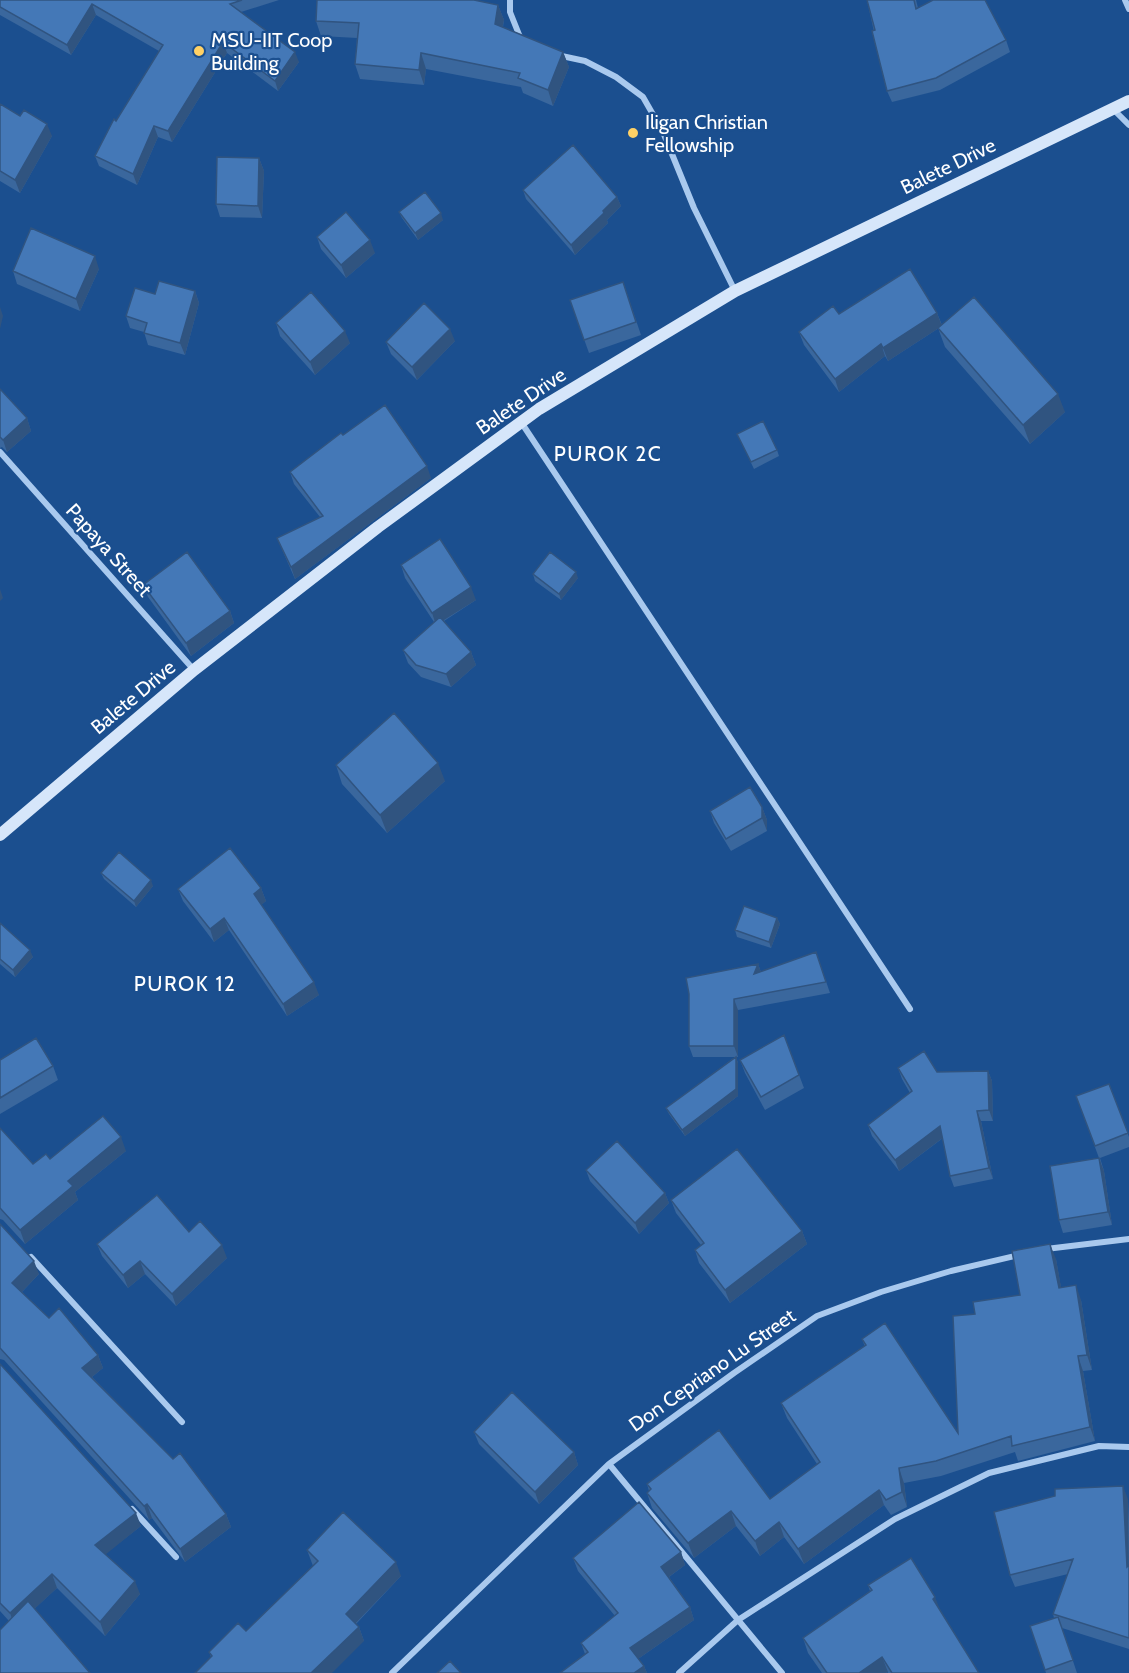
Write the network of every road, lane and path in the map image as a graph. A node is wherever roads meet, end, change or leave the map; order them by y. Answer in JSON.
{"nodes":[{"id":1,"x":510,"y":0,"type":"edge"},
{"id":2,"x":1125,"y":0,"type":"edge"},
{"id":3,"x":1129,"y":9,"type":"edge"},
{"id":4,"x":523,"y":42,"type":"edge"},
{"id":5,"x":545,"y":53,"type":"edge"},
{"id":6,"x":1129,"y":101,"type":"edge"},
{"id":7,"x":1114,"y":110,"type":"junction"},
{"id":8,"x":1129,"y":125,"type":"edge"},
{"id":9,"x":735,"y":291,"type":"junction"},
{"id":10,"x":521,"y":422,"type":"junction"},
{"id":11,"x":0,"y":452,"type":"edge"},
{"id":12,"x":194,"y":670,"type":"junction"},
{"id":13,"x":0,"y":835,"type":"edge"},
{"id":14,"x":910,"y":1009,"type":"dead end"},
{"id":15,"x":1129,"y":1239,"type":"edge"},
{"id":16,"x":24,"y":1250,"type":"edge"},
{"id":17,"x":1040,"y":1250,"type":"edge"},
{"id":18,"x":1028,"y":1252,"type":"edge"},
{"id":19,"x":182,"y":1422,"type":"dead end"},
{"id":20,"x":1129,"y":1447,"type":"edge"},
{"id":21,"x":609,"y":1464,"type":"junction"},
{"id":22,"x":128,"y":1504,"type":"edge"},
{"id":23,"x":176,"y":1557,"type":"edge"},
{"id":24,"x":738,"y":1620,"type":"junction"},
{"id":25,"x":392,"y":1673,"type":"edge"},
{"id":26,"x":679,"y":1673,"type":"edge"},
{"id":27,"x":782,"y":1673,"type":"edge"}],
"edges":[{"from":1,"to":4,"type":"street"},
{"from":2,"to":3,"type":"street"},
{"from":5,"to":9,"type":"street"},
{"from":6,"to":7,"type":"street","name":"Balete Drive"},
{"from":7,"to":8,"type":"street"},
{"from":7,"to":9,"type":"street","name":"Balete Drive"},
{"from":9,"to":10,"type":"street","name":"Balete Drive"},
{"from":10,"to":12,"type":"street","name":"Balete Drive"},
{"from":10,"to":14,"type":"street"},
{"from":11,"to":12,"type":"street","name":"Papaya Street"},
{"from":12,"to":13,"type":"street","name":"Balete Drive"},
{"from":15,"to":17,"type":"street"},
{"from":16,"to":19,"type":"street"},
{"from":18,"to":21,"type":"street","name":"Don Cepriano Lu Street"},
{"from":20,"to":24,"type":"street"},
{"from":21,"to":24,"type":"street"},
{"from":21,"to":25,"type":"street","name":"Don Cepriano Lu Street"},
{"from":22,"to":23,"type":"street"},
{"from":24,"to":26,"type":"street"},
{"from":24,"to":27,"type":"street"}]}
